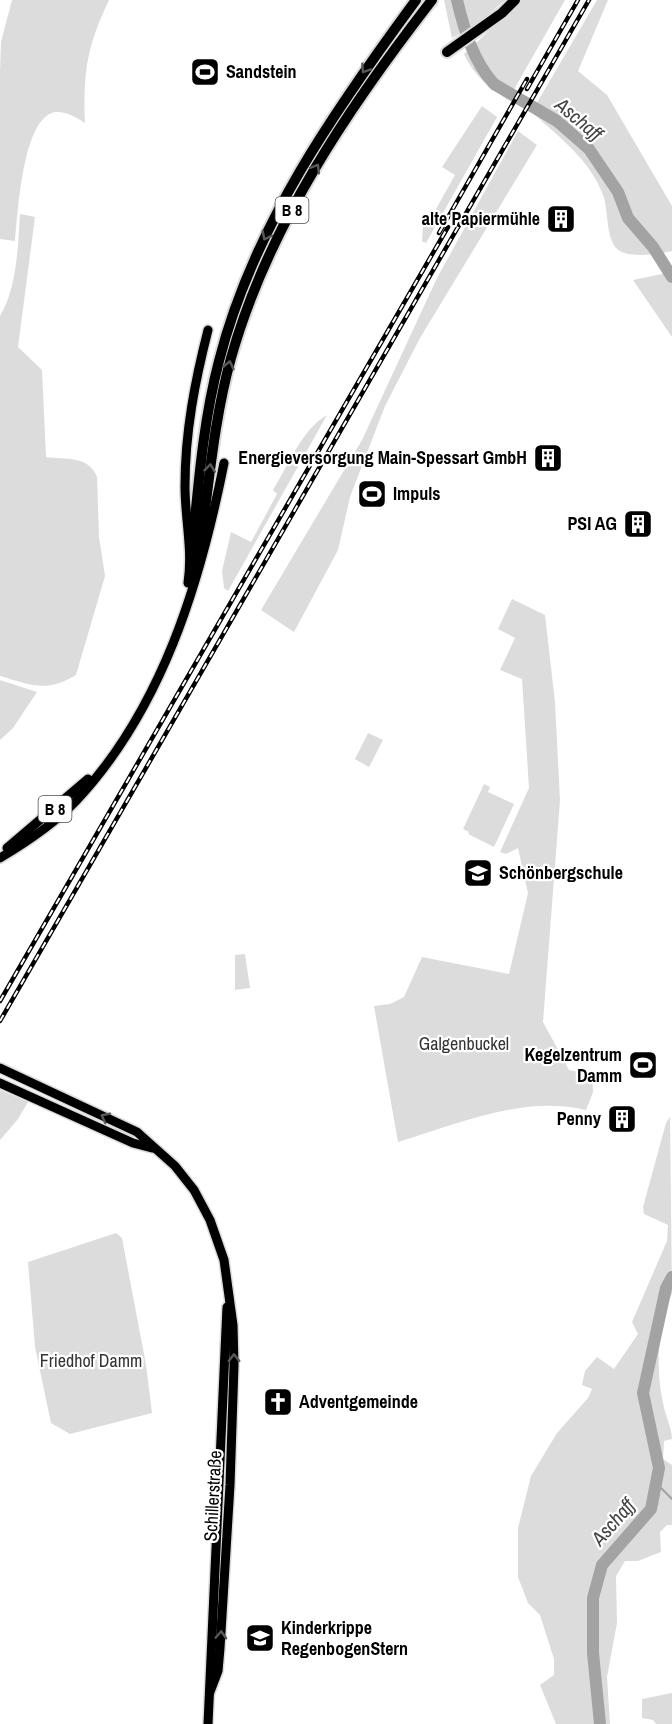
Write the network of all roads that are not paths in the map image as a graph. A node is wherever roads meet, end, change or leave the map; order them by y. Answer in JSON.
{"nodes":[{"id":1,"x":416,"y":0,"type":"edge"},
{"id":2,"x":432,"y":0,"type":"edge"},
{"id":3,"x":515,"y":0,"type":"edge"},
{"id":4,"x":452,"y":49,"type":"dead end"},
{"id":5,"x":208,"y":330,"type":"dead end"},
{"id":6,"x":224,"y":463,"type":"dead end"},
{"id":7,"x":194,"y":563,"type":"junction"},
{"id":8,"x":2,"y":857,"type":"edge"},
{"id":9,"x":0,"y":1068,"type":"edge"},
{"id":10,"x":0,"y":1083,"type":"edge"},
{"id":11,"x":153,"y":1149,"type":"junction"},
{"id":12,"x":207,"y":1724,"type":"edge"}],
"edges":[{"from":1,"to":7,"type":"highway","number":"B 8","one_way":true},
{"from":7,"to":2,"type":"highway","number":"B 8","one_way":true},
{"from":3,"to":4,"type":"highway"},
{"from":5,"to":7,"type":"main road"},
{"from":6,"to":7,"type":"main road"},
{"from":7,"to":8,"type":"main road","number":"B 8"},
{"from":11,"to":9,"type":"main road","name":"Schillerstraße","one_way":true},
{"from":10,"to":11,"type":"main road","name":"Schillerstraße"},
{"from":11,"to":12,"type":"main road","name":"Schillerstraße"}]}
